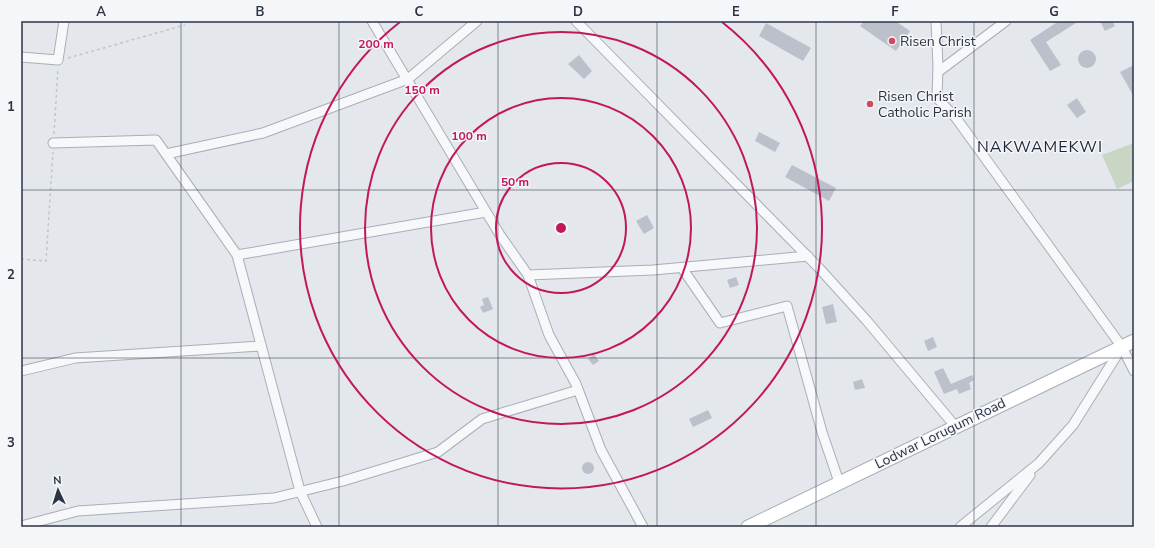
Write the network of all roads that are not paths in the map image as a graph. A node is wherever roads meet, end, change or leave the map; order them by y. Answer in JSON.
{"nodes":[{"id":1,"x":64,"y":21,"type":"edge"},
{"id":2,"x":372,"y":21,"type":"edge"},
{"id":3,"x":477,"y":21,"type":"edge"},
{"id":4,"x":576,"y":21,"type":"edge"},
{"id":5,"x":936,"y":21,"type":"edge"},
{"id":6,"x":1006,"y":21,"type":"edge"},
{"id":7,"x":21,"y":57,"type":"edge"},
{"id":8,"x":938,"y":72,"type":"junction"},
{"id":9,"x":408,"y":79,"type":"junction"},
{"id":10,"x":53,"y":143,"type":"road end"},
{"id":11,"x":166,"y":154,"type":"junction"},
{"id":12,"x":486,"y":212,"type":"junction"},
{"id":13,"x":238,"y":255,"type":"junction"},
{"id":14,"x":808,"y":256,"type":"junction"},
{"id":15,"x":682,"y":268,"type":"junction"},
{"id":16,"x":528,"y":275,"type":"junction"},
{"id":17,"x":1134,"y":341,"type":"edge"},
{"id":18,"x":261,"y":346,"type":"junction"},
{"id":19,"x":1122,"y":347,"type":"junction"},
{"id":20,"x":21,"y":371,"type":"edge"},
{"id":21,"x":1134,"y":371,"type":"edge"},
{"id":22,"x":578,"y":390,"type":"junction"},
{"id":23,"x":955,"y":426,"type":"junction"},
{"id":24,"x":1039,"y":463,"type":"junction"},
{"id":25,"x":839,"y":482,"type":"junction"},
{"id":26,"x":300,"y":491,"type":"junction"},
{"id":27,"x":21,"y":526,"type":"edge"},
{"id":28,"x":317,"y":527,"type":"edge"},
{"id":29,"x":643,"y":527,"type":"edge"},
{"id":30,"x":748,"y":527,"type":"edge"},
{"id":31,"x":960,"y":527,"type":"edge"},
{"id":32,"x":991,"y":527,"type":"edge"}],
"edges":[{"from":1,"to":7,"type":"street"},
{"from":2,"to":9,"type":"street"},
{"from":3,"to":9,"type":"street"},
{"from":4,"to":14,"type":"street"},
{"from":5,"to":8,"type":"street"},
{"from":6,"to":8,"type":"street"},
{"from":8,"to":19,"type":"street"},
{"from":9,"to":11,"type":"street"},
{"from":9,"to":12,"type":"street"},
{"from":10,"to":11,"type":"street"},
{"from":11,"to":13,"type":"street"},
{"from":12,"to":13,"type":"street"},
{"from":12,"to":16,"type":"street"},
{"from":13,"to":18,"type":"street"},
{"from":14,"to":15,"type":"street"},
{"from":14,"to":23,"type":"street"},
{"from":15,"to":16,"type":"street"},
{"from":15,"to":25,"type":"street"},
{"from":16,"to":22,"type":"street"},
{"from":17,"to":19,"type":"main road","name":"Lodwar Lorugum Road"},
{"from":18,"to":20,"type":"street"},
{"from":18,"to":26,"type":"street"},
{"from":19,"to":21,"type":"street"},
{"from":19,"to":23,"type":"main road","name":"Lodwar Lorugum Road"},
{"from":19,"to":24,"type":"street"},
{"from":22,"to":26,"type":"street"},
{"from":22,"to":29,"type":"street"},
{"from":23,"to":25,"type":"main road","name":"Lodwar Lorugum Road"},
{"from":24,"to":31,"type":"street"},
{"from":24,"to":32,"type":"street"},
{"from":25,"to":30,"type":"main road","name":"Lodwar Lorugum Road"},
{"from":26,"to":27,"type":"street"},
{"from":26,"to":28,"type":"street"}]}
